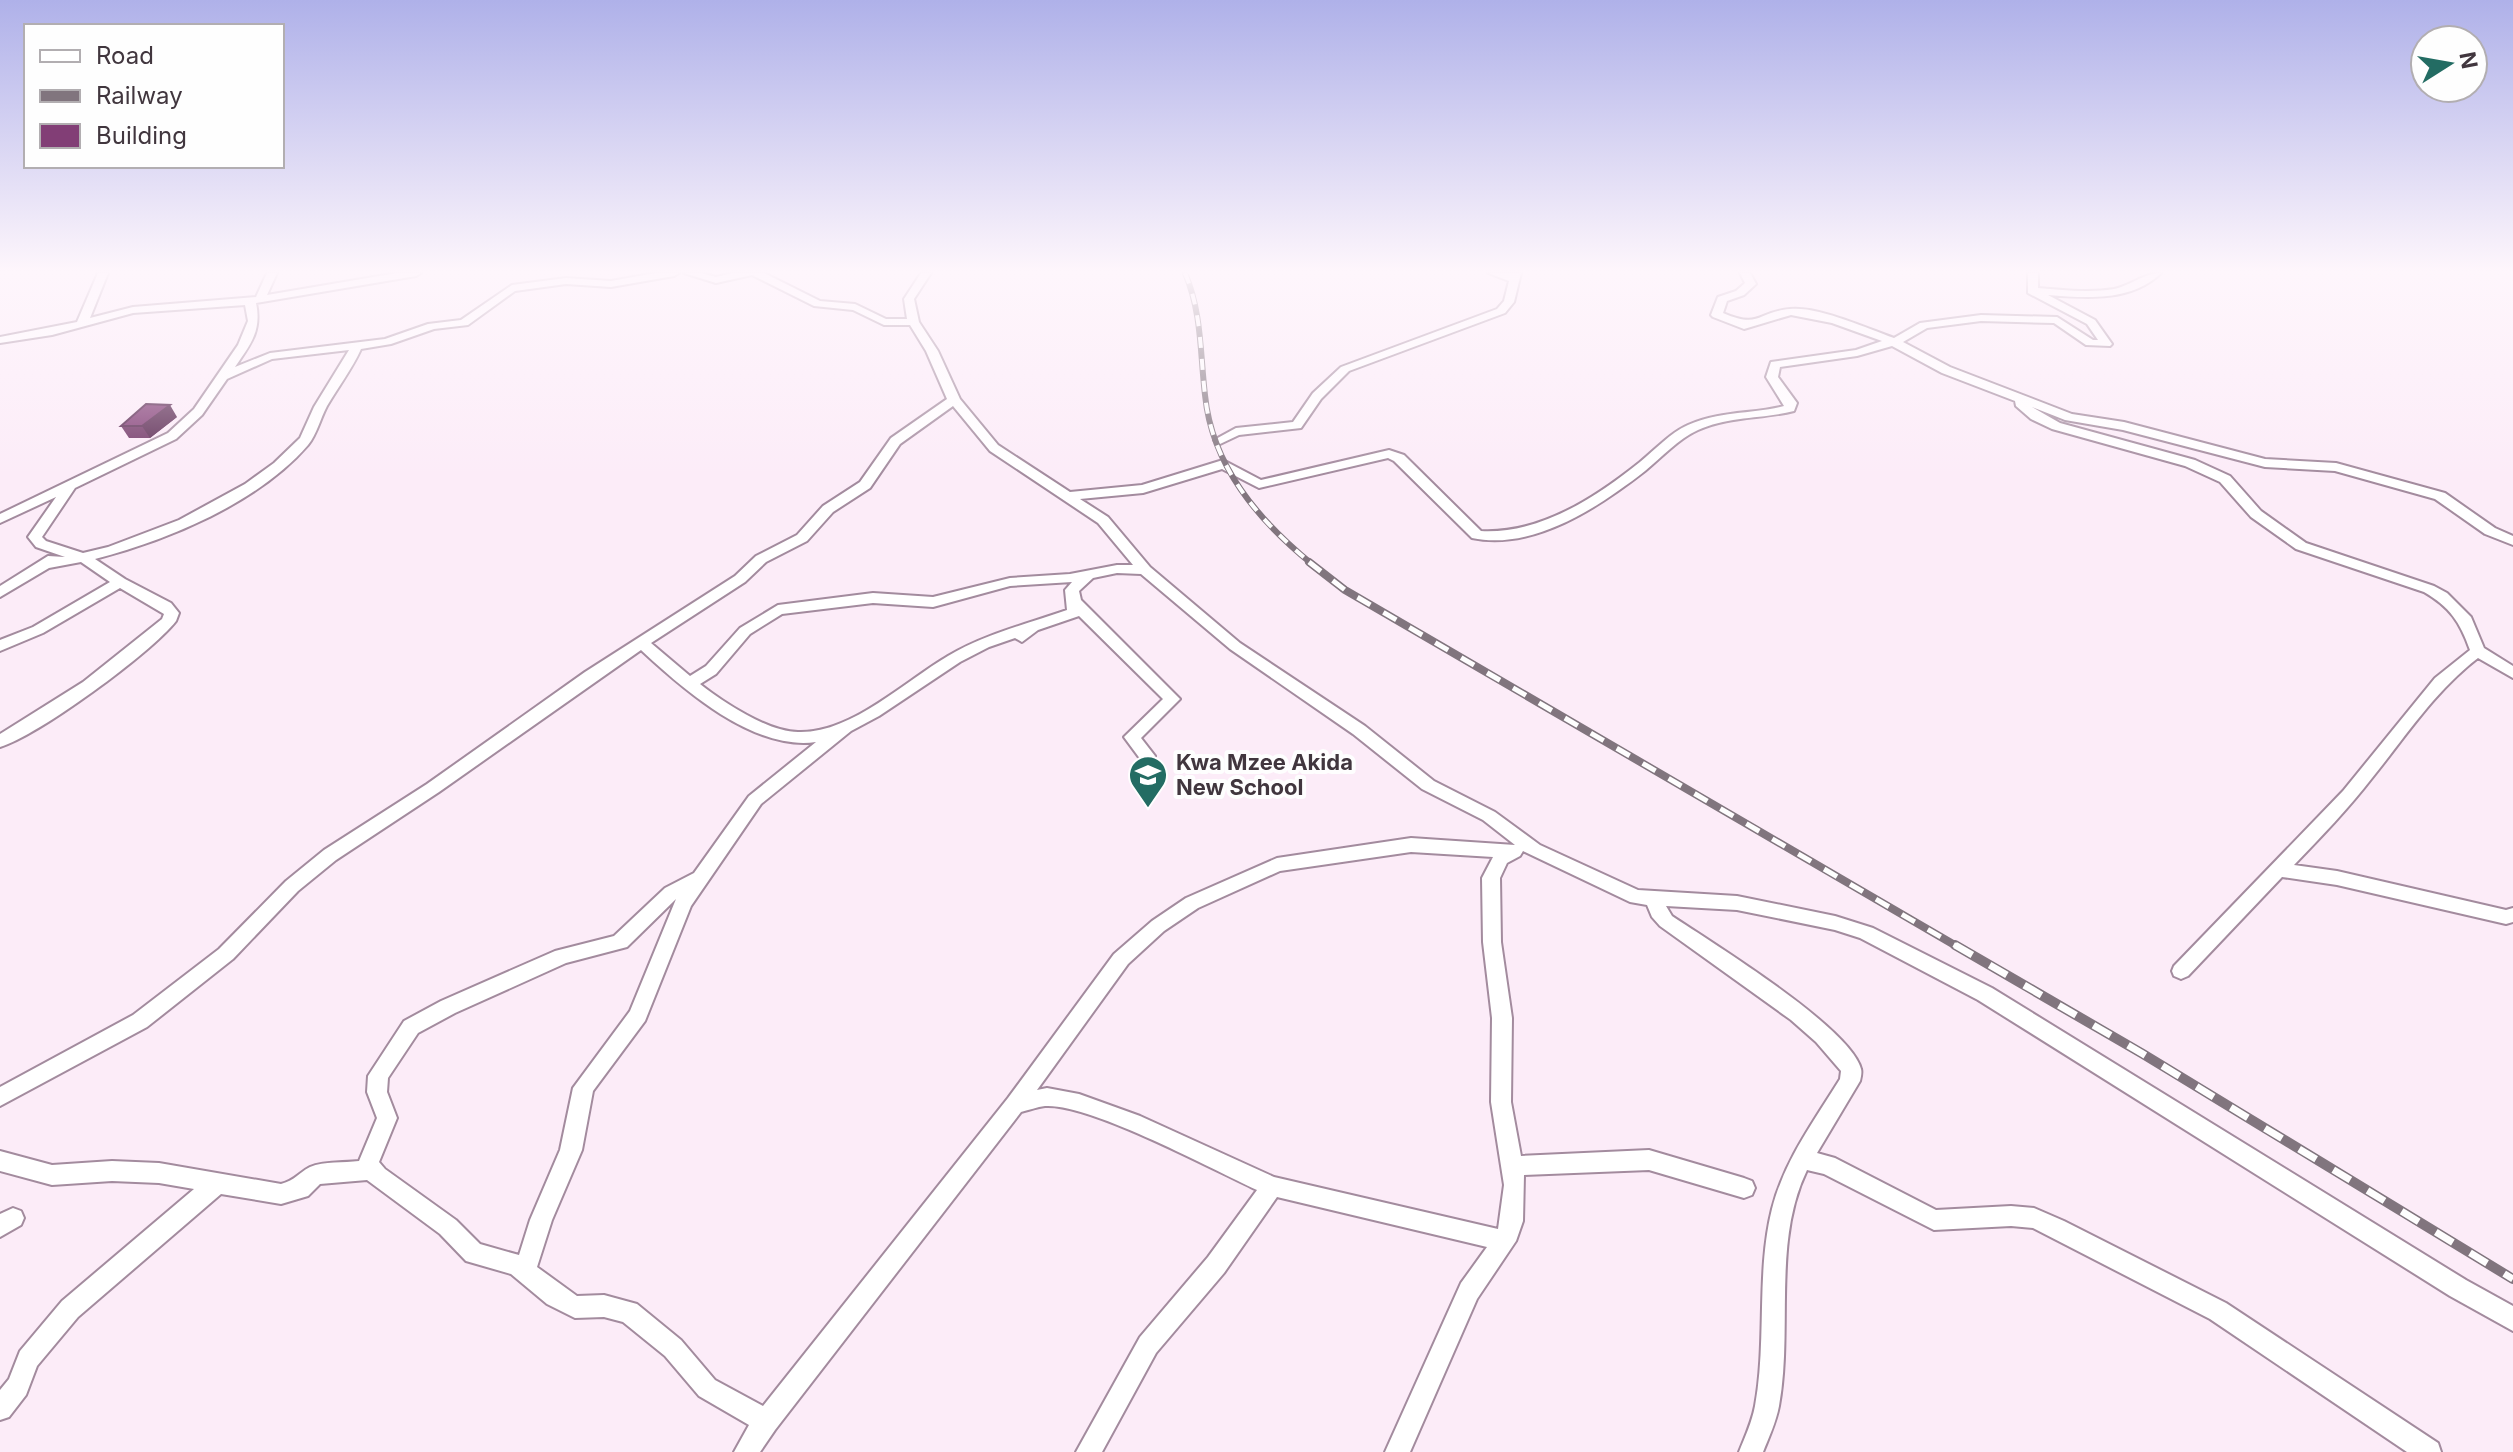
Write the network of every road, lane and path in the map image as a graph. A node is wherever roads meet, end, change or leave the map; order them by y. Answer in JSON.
{"nodes":[{"id":1,"x":244,"y":341,"type":"edge"},
{"id":2,"x":393,"y":341,"type":"edge"},
{"id":3,"x":925,"y":341,"type":"edge"},
{"id":4,"x":1419,"y":341,"type":"edge"},
{"id":5,"x":1891,"y":341,"type":"edge"},
{"id":6,"x":2087,"y":341,"type":"edge"},
{"id":7,"x":2104,"y":341,"type":"edge"},
{"id":8,"x":1894,"y":342,"type":"junction"},
{"id":9,"x":356,"y":347,"type":"junction"},
{"id":10,"x":224,"y":376,"type":"junction"},
{"id":11,"x":2013,"y":394,"type":"junction"},
{"id":12,"x":954,"y":400,"type":"junction"},
{"id":13,"x":1220,"y":440,"type":"dead end"},
{"id":14,"x":70,"y":486,"type":"junction"},
{"id":15,"x":1071,"y":496,"type":"junction"},
{"id":16,"x":0,"y":519,"type":"edge"},
{"id":17,"x":2513,"y":541,"type":"edge"},
{"id":18,"x":62,"y":553,"type":"junction"},
{"id":19,"x":86,"y":559,"type":"junction"},
{"id":20,"x":46,"y":564,"type":"junction"},
{"id":21,"x":1145,"y":570,"type":"junction"},
{"id":22,"x":1088,"y":575,"type":"junction"},
{"id":23,"x":120,"y":582,"type":"junction"},
{"id":24,"x":0,"y":592,"type":"edge"},
{"id":25,"x":1075,"y":603,"type":"junction"},
{"id":26,"x":643,"y":644,"type":"junction"},
{"id":27,"x":0,"y":646,"type":"edge"},
{"id":28,"x":2478,"y":651,"type":"junction"},
{"id":29,"x":2513,"y":673,"type":"edge"},
{"id":30,"x":687,"y":685,"type":"junction"},
{"id":31,"x":845,"y":727,"type":"junction"},
{"id":32,"x":1,"y":737,"type":"edge"},
{"id":33,"x":1147,"y":756,"type":"dead end"},
{"id":34,"x":1534,"y":850,"type":"junction"},
{"id":35,"x":1511,"y":851,"type":"junction"},
{"id":36,"x":2277,"y":870,"type":"junction"},
{"id":37,"x":700,"y":878,"type":"junction"},
{"id":38,"x":1655,"y":899,"type":"junction"},
{"id":39,"x":2511,"y":917,"type":"edge"},
{"id":40,"x":2181,"y":971,"type":"dead end"},
{"id":41,"x":0,"y":1097,"type":"edge"},
{"id":42,"x":1015,"y":1104,"type":"junction"},
{"id":43,"x":1802,"y":1159,"type":"junction"},
{"id":44,"x":0,"y":1161,"type":"edge"},
{"id":45,"x":1513,"y":1166,"type":"junction"},
{"id":46,"x":370,"y":1170,"type":"junction"},
{"id":47,"x":216,"y":1184,"type":"junction"},
{"id":48,"x":1272,"y":1186,"type":"junction"},
{"id":49,"x":1744,"y":1188,"type":"dead end"},
{"id":50,"x":1505,"y":1241,"type":"junction"},
{"id":51,"x":525,"y":1269,"type":"junction"},
{"id":52,"x":2513,"y":1319,"type":"edge"},
{"id":53,"x":0,"y":1408,"type":"edge"},
{"id":54,"x":766,"y":1421,"type":"junction"},
{"id":55,"x":746,"y":1452,"type":"edge"},
{"id":56,"x":1088,"y":1452,"type":"edge"},
{"id":57,"x":1397,"y":1452,"type":"edge"},
{"id":58,"x":1751,"y":1452,"type":"edge"},
{"id":59,"x":2429,"y":1452,"type":"edge"}],
"edges":[{"from":1,"to":10,"type":"street"},
{"from":2,"to":9,"type":"street"},
{"from":3,"to":12,"type":"street"},
{"from":4,"to":13,"type":"street"},
{"from":5,"to":8,"type":"street"},
{"from":6,"to":7,"type":"street"},
{"from":8,"to":11,"type":"street"},
{"from":8,"to":15,"type":"street"},
{"from":9,"to":10,"type":"street"},
{"from":9,"to":19,"type":"street"},
{"from":10,"to":14,"type":"street"},
{"from":11,"to":17,"type":"street"},
{"from":11,"to":28,"type":"street"},
{"from":12,"to":15,"type":"street"},
{"from":12,"to":26,"type":"street"},
{"from":14,"to":16,"type":"street"},
{"from":14,"to":18,"type":"street"},
{"from":15,"to":21,"type":"street"},
{"from":18,"to":19,"type":"street"},
{"from":18,"to":20,"type":"street"},
{"from":19,"to":20,"type":"street"},
{"from":19,"to":23,"type":"street"},
{"from":20,"to":24,"type":"street"},
{"from":21,"to":22,"type":"street"},
{"from":21,"to":34,"type":"street"},
{"from":22,"to":25,"type":"street"},
{"from":22,"to":30,"type":"street"},
{"from":23,"to":27,"type":"street"},
{"from":23,"to":32,"type":"street"},
{"from":25,"to":31,"type":"street"},
{"from":25,"to":33,"type":"street"},
{"from":26,"to":30,"type":"street"},
{"from":26,"to":41,"type":"street"},
{"from":28,"to":29,"type":"street"},
{"from":28,"to":36,"type":"street"},
{"from":30,"to":31,"type":"street"},
{"from":31,"to":37,"type":"street"},
{"from":34,"to":35,"type":"street"},
{"from":34,"to":38,"type":"street"},
{"from":35,"to":42,"type":"street"},
{"from":35,"to":45,"type":"street"},
{"from":36,"to":39,"type":"street"},
{"from":36,"to":40,"type":"street"},
{"from":37,"to":46,"type":"street"},
{"from":37,"to":51,"type":"street"},
{"from":38,"to":43,"type":"street"},
{"from":38,"to":52,"type":"street"},
{"from":42,"to":48,"type":"street"},
{"from":42,"to":54,"type":"street"},
{"from":43,"to":58,"type":"street"},
{"from":43,"to":59,"type":"street"},
{"from":44,"to":47,"type":"street"},
{"from":45,"to":49,"type":"street"},
{"from":45,"to":50,"type":"street"},
{"from":46,"to":47,"type":"street"},
{"from":46,"to":51,"type":"street"},
{"from":47,"to":53,"type":"street"},
{"from":48,"to":50,"type":"street"},
{"from":48,"to":56,"type":"street"},
{"from":50,"to":57,"type":"street"},
{"from":51,"to":54,"type":"street"},
{"from":54,"to":55,"type":"street"}]}
